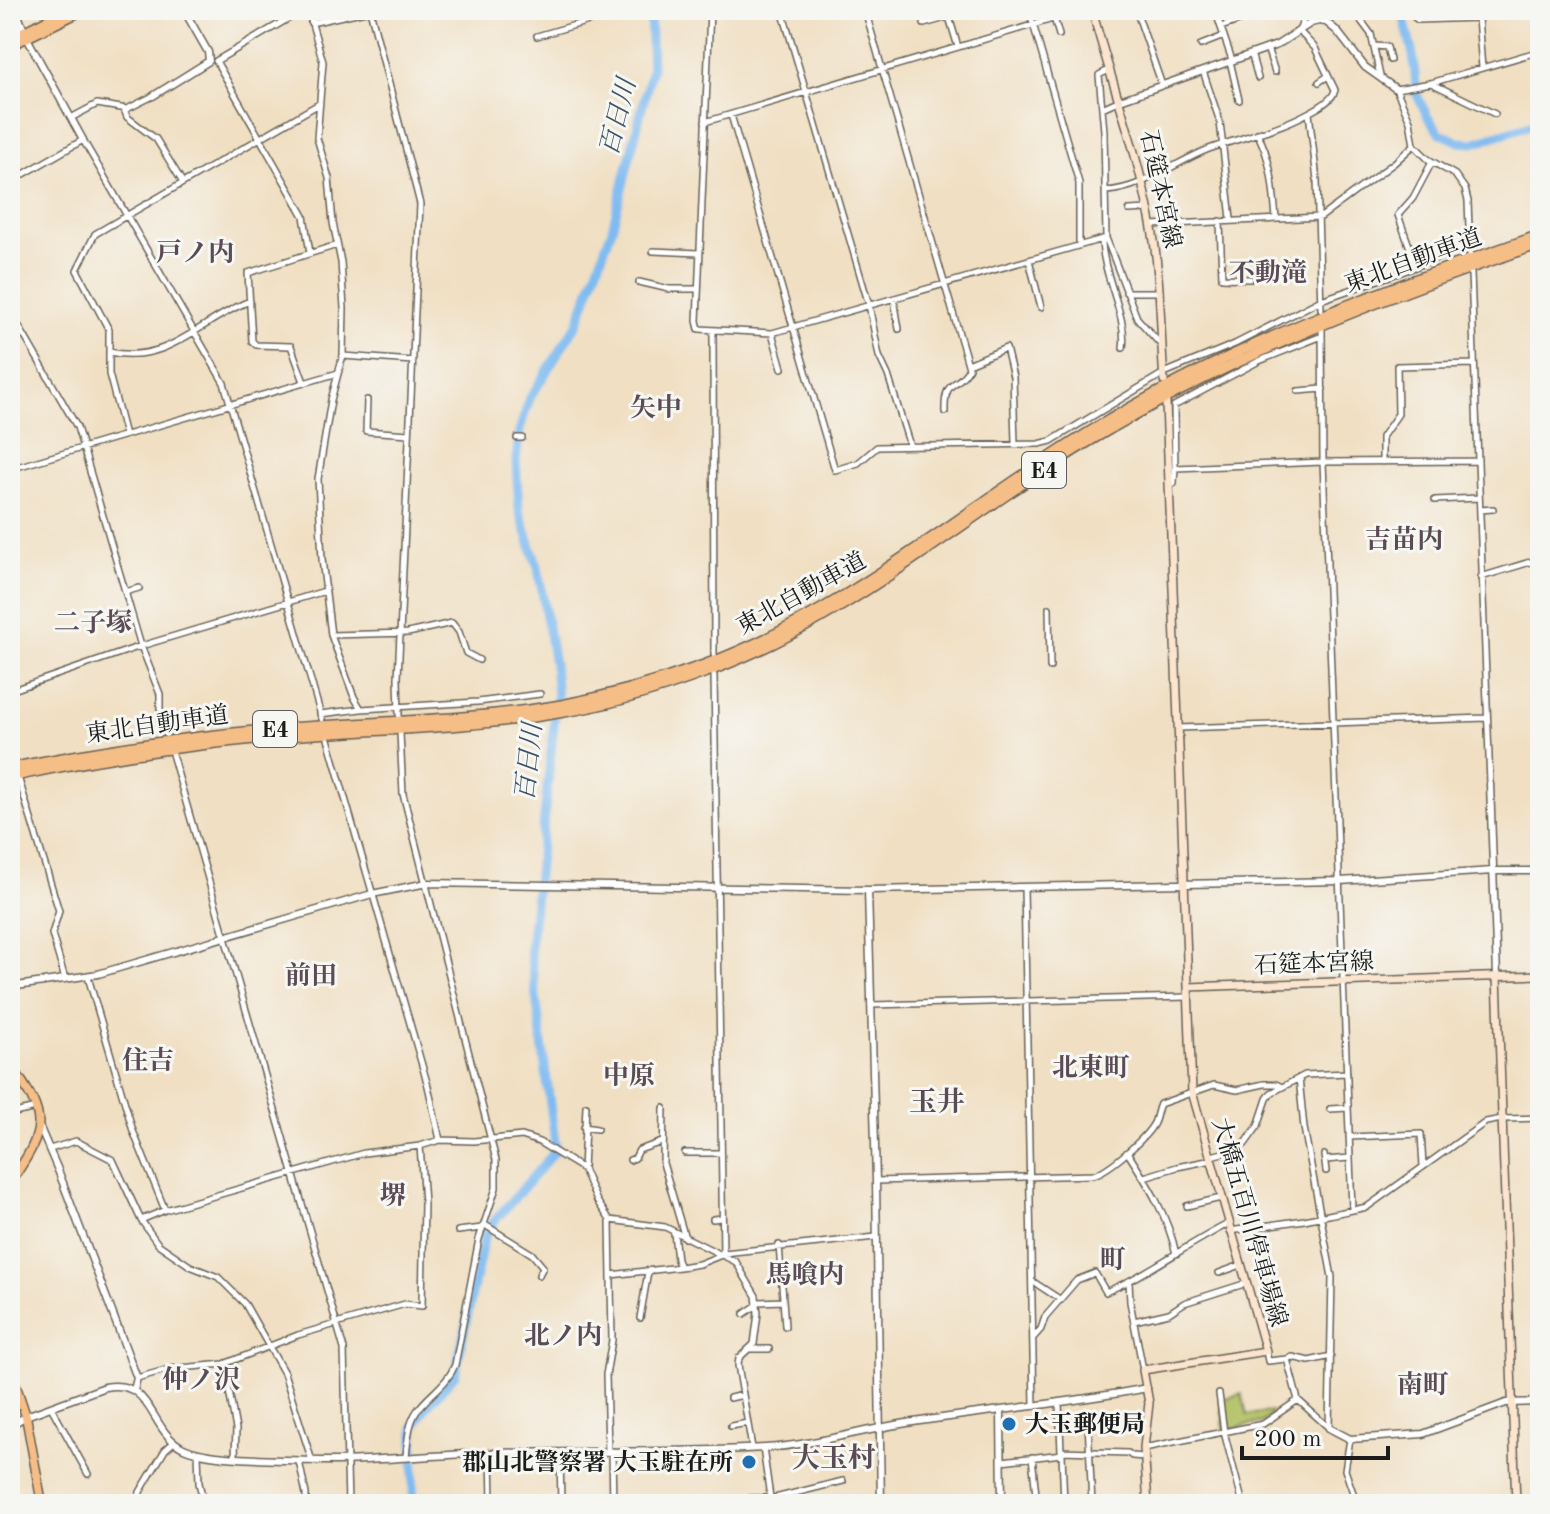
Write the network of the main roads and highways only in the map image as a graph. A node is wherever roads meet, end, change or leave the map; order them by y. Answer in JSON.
{"nodes":[{"id":1,"x":66,"y":10,"type":"edge"},
{"id":2,"x":84,"y":10,"type":"edge"},
{"id":3,"x":1092,"y":10,"type":"edge"},
{"id":4,"x":25,"y":35,"type":"junction"},
{"id":5,"x":10,"y":38,"type":"edge"},
{"id":6,"x":10,"y":46,"type":"edge"},
{"id":7,"x":1540,"y":235,"type":"edge"},
{"id":8,"x":1540,"y":244,"type":"edge"},
{"id":9,"x":1164,"y":377,"type":"road end"},
{"id":10,"x":1166,"y":403,"type":"dead end"},
{"id":11,"x":560,"y":709,"type":"junction"},
{"id":12,"x":542,"y":712,"type":"junction"},
{"id":13,"x":12,"y":764,"type":"edge"},
{"id":14,"x":15,"y":779,"type":"edge"},
{"id":15,"x":1540,"y":975,"type":"edge"},
{"id":16,"x":1497,"y":976,"type":"junction"},
{"id":17,"x":1188,"y":987,"type":"junction"},
{"id":18,"x":10,"y":1064,"type":"edge"},
{"id":19,"x":10,"y":1183,"type":"edge"},
{"id":20,"x":10,"y":1368,"type":"edge"},
{"id":21,"x":42,"y":1504,"type":"edge"},
{"id":22,"x":1148,"y":1504,"type":"edge"},
{"id":23,"x":1516,"y":1504,"type":"edge"}],
"edges":[{"from":1,"to":4,"type":"main road"},
{"from":2,"to":4,"type":"main road"},
{"from":3,"to":9,"type":"main road","name":"石筵本宮線"},
{"from":4,"to":5,"type":"main road"},
{"from":4,"to":6,"type":"main road"},
{"from":7,"to":11,"type":"highway","name":"東北自動車道","number":"E4"},
{"from":8,"to":11,"type":"highway","name":"東北自動車道","number":"E4"},
{"from":10,"to":17,"type":"main road"},
{"from":11,"to":12,"type":"highway","name":"東北自動車道","number":"E4"},
{"from":12,"to":13,"type":"highway","name":"東北自動車道","number":"E4"},
{"from":12,"to":14,"type":"highway","name":"東北自動車道","number":"E4"},
{"from":15,"to":16,"type":"main road"},
{"from":16,"to":17,"type":"main road","name":"石筵本宮線"},
{"from":16,"to":23,"type":"main road"},
{"from":17,"to":22,"type":"main road","name":"大橋五百川停車場線"},
{"from":18,"to":19,"type":"main road"},
{"from":20,"to":21,"type":"main road"}]}
